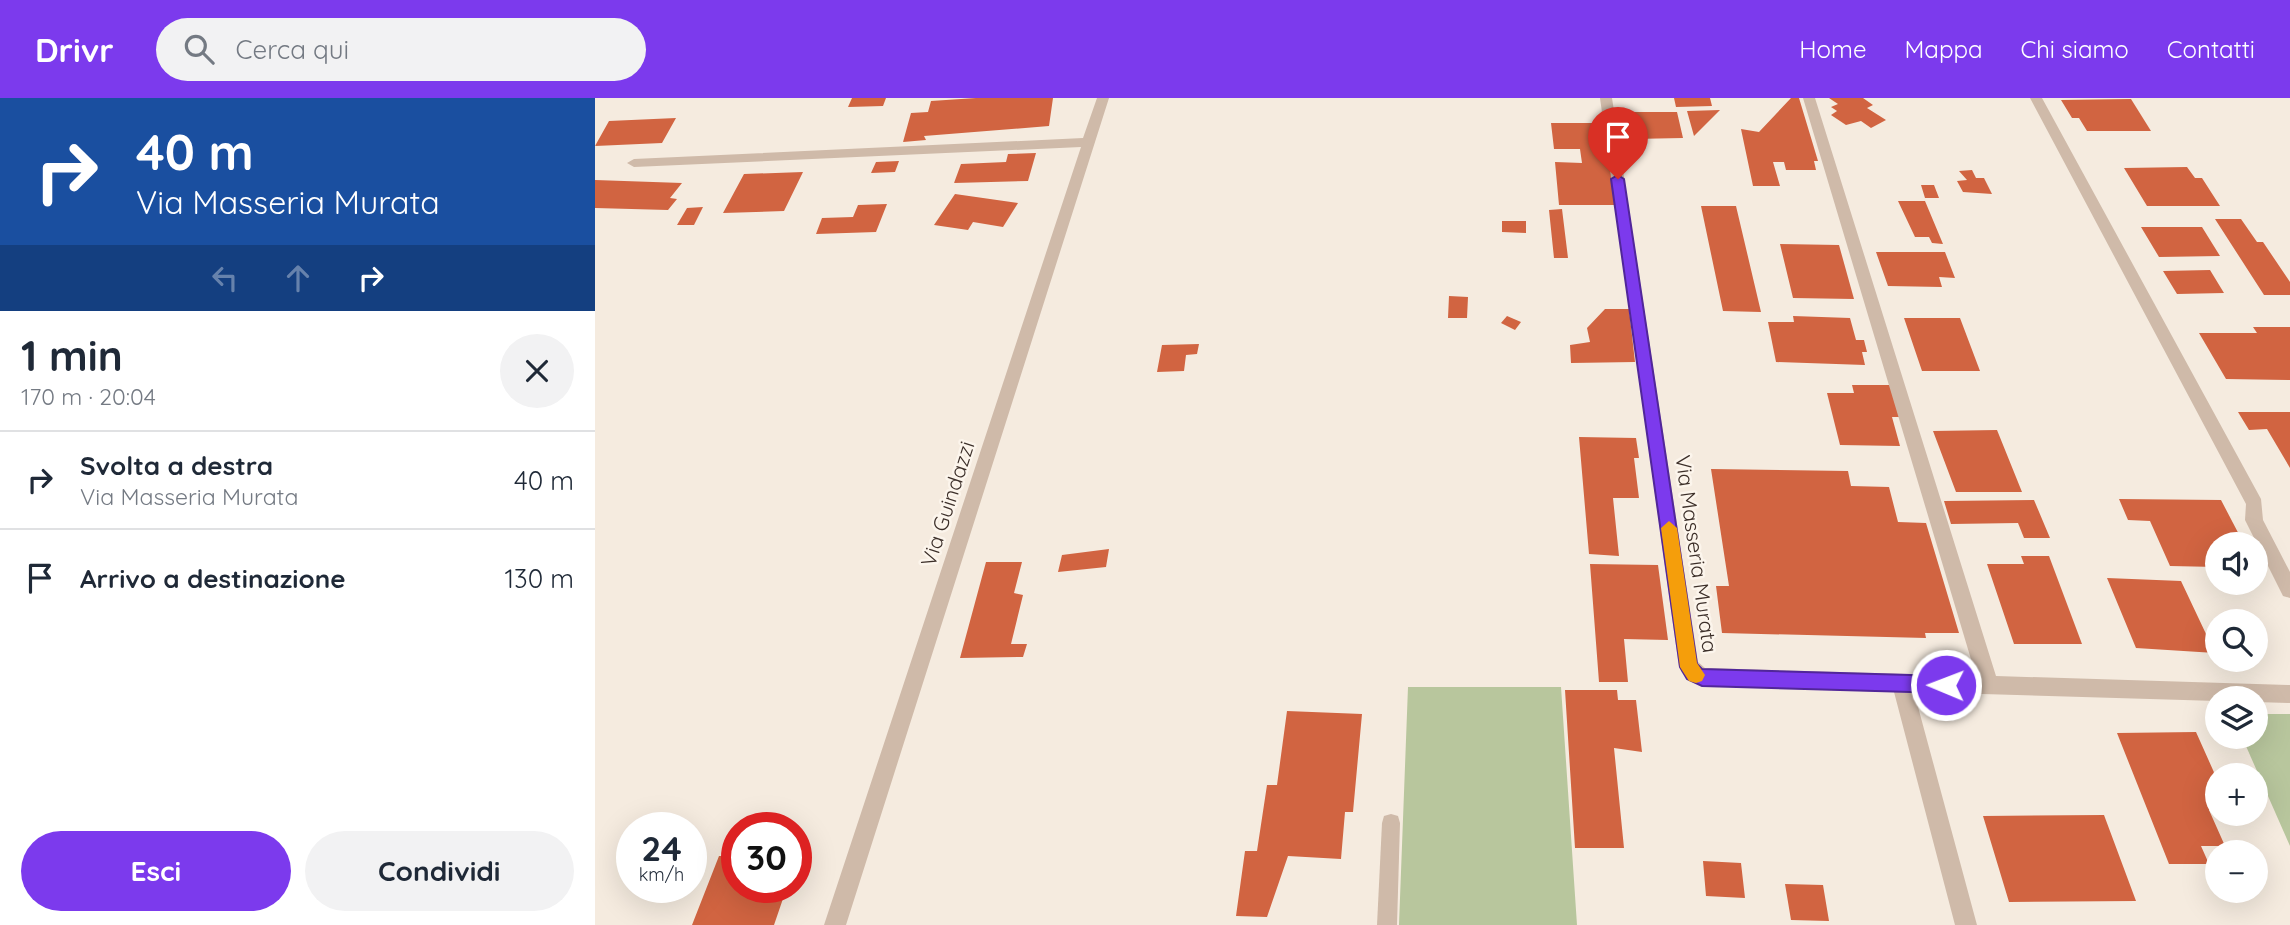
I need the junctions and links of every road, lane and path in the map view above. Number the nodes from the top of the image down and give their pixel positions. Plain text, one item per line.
1 (1103, 98) edge
2 (1606, 98) edge
3 (1809, 98) edge
4 (2036, 98) edge
5 (1089, 142) junction
6 (634, 163) dead end
7 (2290, 590) edge
8 (1902, 684) junction
9 (1989, 685) junction
10 (2290, 694) edge
11 (1391, 823) dead end
12 (835, 925) edge
13 (1387, 925) edge
14 (1966, 925) edge

1 - 5 street, Via Guindazzi
2 - 8 street, Via Masseria Murata
3 - 9 street
4 - 7 street
5 - 6 street
5 - 12 street, Via Guindazzi
8 - 9 street, Via Masseria Murata
8 - 14 street
9 - 10 street, Via Masseria Murata
11 - 13 lane

